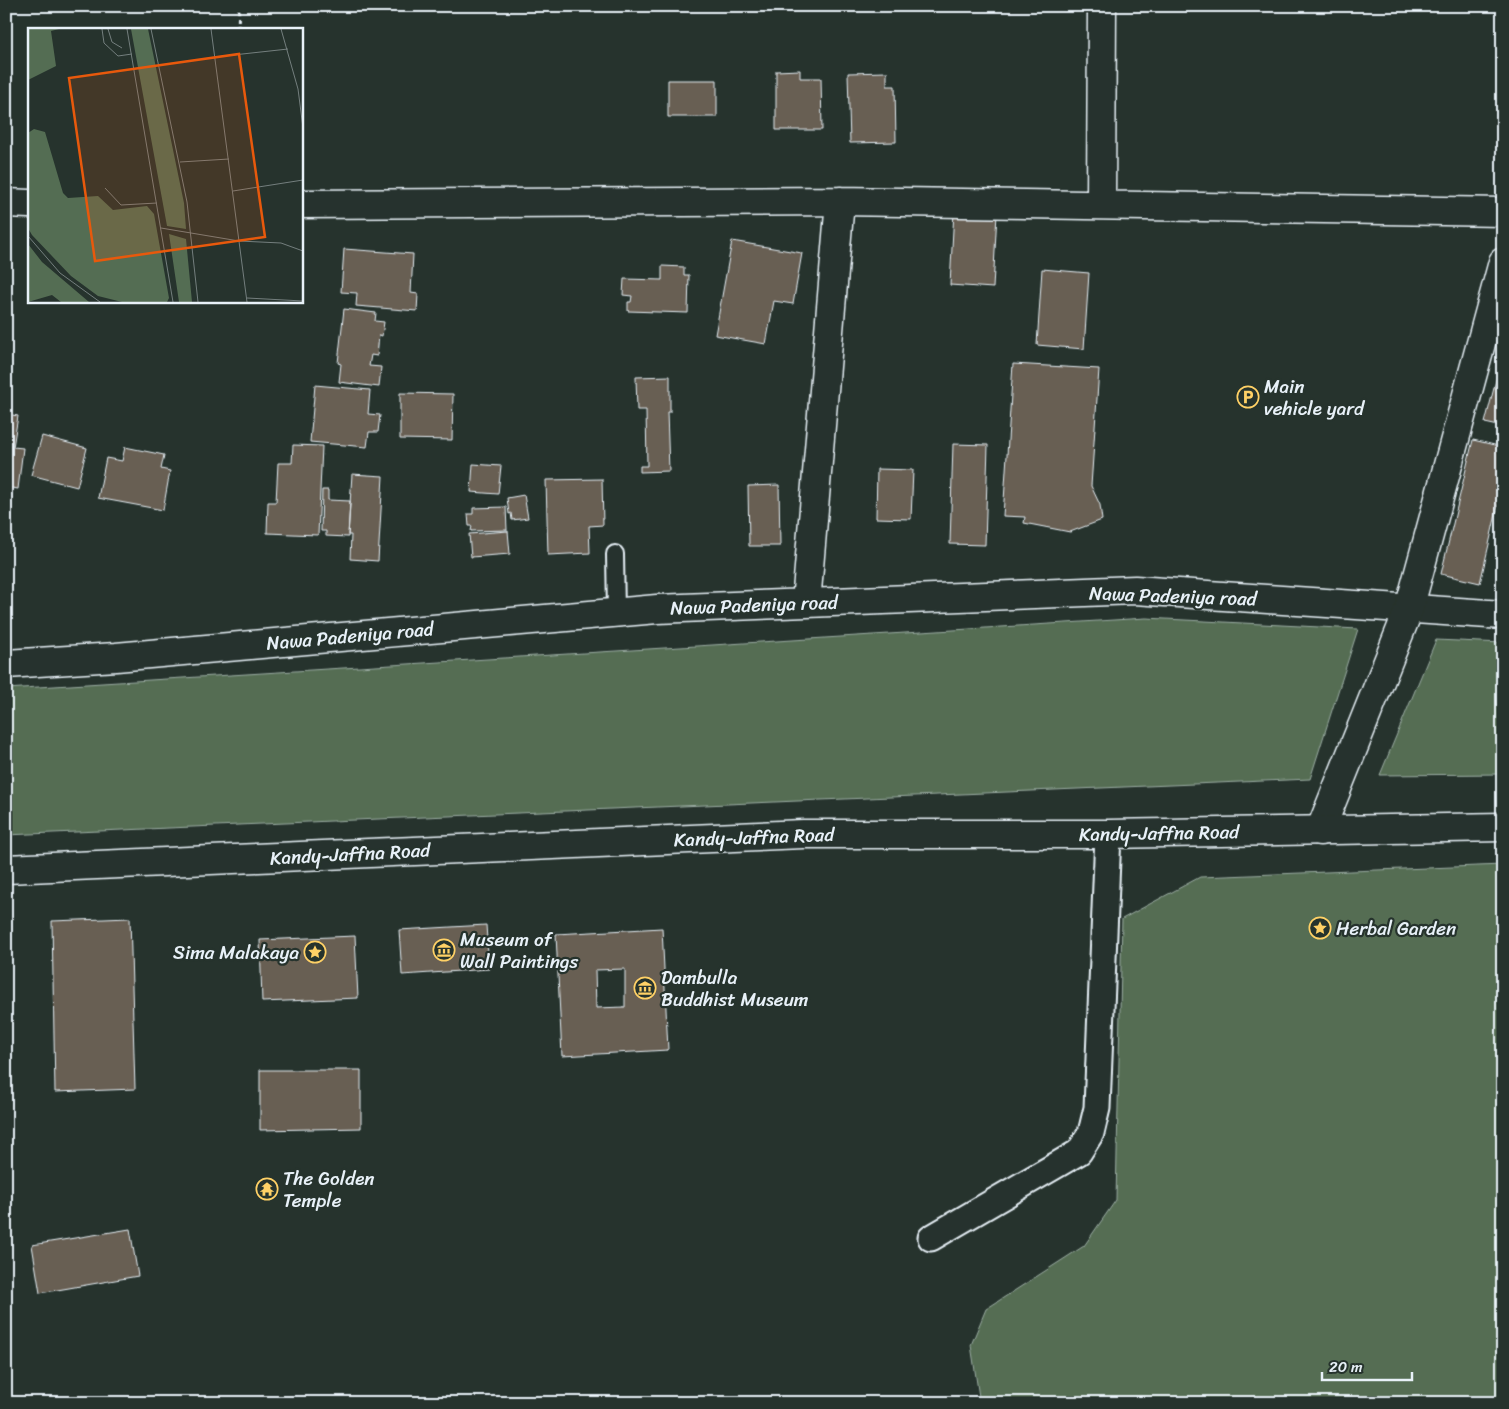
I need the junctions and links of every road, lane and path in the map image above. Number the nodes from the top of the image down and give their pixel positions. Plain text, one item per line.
1 (238, 6) edge
2 (1102, 6) edge
3 (238, 28) edge
4 (840, 201) junction
5 (6, 204) edge
6 (28, 204) edge
7 (302, 204) edge
8 (1101, 204) junction
9 (1503, 212) edge
10 (1503, 262) edge
11 (615, 554) dead end
12 (806, 603) junction
13 (1409, 609) junction
14 (616, 613) junction
15 (1503, 615) edge
16 (6, 664) edge
17 (1503, 827) edge
18 (1320, 831) junction
19 (1108, 834) junction
20 (6, 869) edge
21 (931, 1238) dead end

1 - 3 path
2 - 8 main road
4 - 7 main road
4 - 8 main road
4 - 12 main road
5 - 6 main road
8 - 9 main road
10 - 13 main road
11 - 14 lane
12 - 13 main road, Nawa Padeniya road
12 - 14 main road, Nawa Padeniya road
13 - 15 main road, Nawa Padeniya road
13 - 18 main road
14 - 16 main road, Nawa Padeniya road
17 - 18 main road, Kandy-Jaffna Road
18 - 19 main road, Kandy-Jaffna Road
19 - 20 main road, Kandy-Jaffna Road
19 - 21 street

